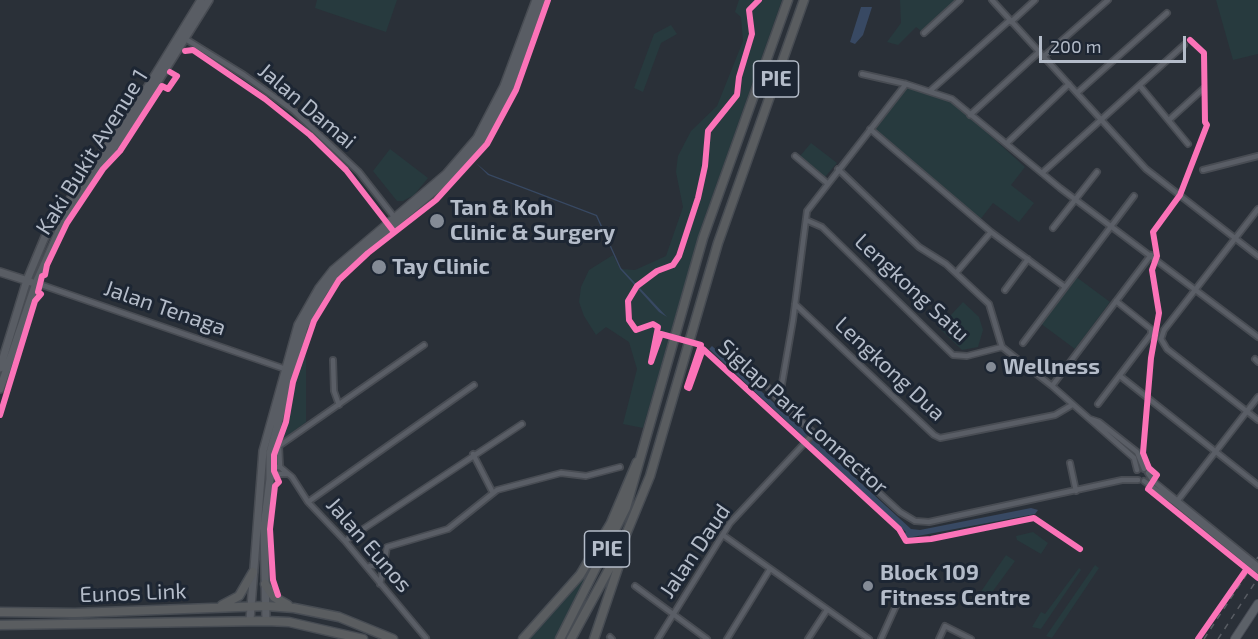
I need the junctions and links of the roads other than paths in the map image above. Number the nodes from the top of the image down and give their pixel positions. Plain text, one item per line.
1 (201, 0) edge
2 (209, 0) edge
3 (536, 0) edge
4 (541, 0) edge
5 (788, 0) edge
6 (804, 0) edge
7 (960, 0) edge
8 (992, 0) edge
9 (1035, 0) edge
10 (1108, 0) edge
11 (1167, 13) dead end
12 (1011, 21) junction
13 (924, 33) dead end
14 (182, 37) junction
15 (1184, 45) dead end
16 (1039, 52) junction
17 (1043, 57) junction
18 (862, 74) dead end
19 (906, 84) junction
20 (1069, 84) junction
21 (1140, 86) junction
22 (507, 87) junction
23 (1203, 89) dead end
24 (930, 91) junction
25 (1077, 92) junction
26 (970, 114) junction
27 (1101, 119) junction
28 (1169, 120) junction
29 (870, 129) junction
30 (1007, 143) junction
31 (1188, 144) dead end
32 (795, 156) dead end
33 (1258, 156) edge
34 (838, 169) junction
35 (1203, 170) dead end
36 (1097, 172) dead end
37 (1042, 173) junction
38 (827, 183) junction
39 (1134, 196) dead end
40 (1075, 199) junction
41 (1258, 209) edge
42 (396, 219) junction
43 (806, 220) junction
44 (1112, 226) junction
45 (1053, 228) dead end
46 (991, 232) junction
47 (1235, 238) junction
48 (1151, 255) junction
49 (1258, 256) edge
50 (1028, 259) junction
51 (0, 272) edge
52 (956, 273) junction
53 (27, 280) junction
54 (36, 284) junction
55 (1065, 287) junction
56 (1197, 289) junction
57 (1005, 290) dead end
58 (1116, 301) junction
59 (795, 304) junction
60 (1258, 337) edge
61 (1023, 343) dead end
62 (424, 345) dead end
63 (1002, 347) junction
64 (333, 360) dead end
65 (0, 368) edge
66 (287, 370) junction
67 (1120, 376) junction
68 (474, 385) dead end
69 (766, 385) dead end
70 (1052, 386) junction
71 (0, 389) edge
72 (1258, 398) edge
73 (779, 401) junction
74 (1098, 404) dead end
75 (339, 405) junction
76 (1072, 405) junction
77 (1247, 412) junction
78 (1090, 420) junction
79 (1258, 420) edge
80 (522, 424) dead end
81 (813, 435) junction
82 (1215, 452) junction
83 (473, 454) junction
84 (644, 455) junction
85 (1070, 463) dead end
86 (264, 466) junction
87 (620, 467) dead end
88 (280, 468) junction
89 (1146, 471) junction
90 (1136, 472) junction
91 (287, 474) junction
92 (270, 479) junction
93 (1122, 480) junction
94 (1141, 480) junction
95 (1258, 485) edge
96 (1076, 491) junction
97 (493, 493) junction
98 (1178, 501) junction
99 (308, 502) junction
100 (723, 535) junction
101 (345, 541) junction
102 (621, 549) junction
103 (383, 563) junction
104 (1258, 566) edge
105 (367, 567) junction
106 (770, 569) junction
107 (253, 572) junction
108 (1258, 572) edge
109 (265, 584) junction
110 (380, 584) junction
111 (635, 586) dead end
112 (899, 599) dead end
113 (1258, 604) edge
114 (266, 606) junction
115 (250, 607) junction
116 (294, 608) junction
117 (207, 609) junction
118 (827, 610) junction
119 (3, 611) edge
120 (674, 613) junction
121 (250, 620) junction
122 (266, 621) junction
123 (0, 625) edge
124 (15, 625) junction
125 (0, 632) edge
126 (426, 638) edge
127 (524, 638) edge
128 (363, 639) edge
129 (393, 639) edge
130 (560, 639) edge
131 (571, 639) edge
132 (594, 639) edge
133 (658, 639) edge
134 (707, 639) edge
135 (727, 639) edge
136 (808, 639) edge
137 (869, 639) edge
138 (880, 639) edge
139 (939, 639) edge
140 (971, 639) edge
141 (1235, 639) edge

1 - 14 main road, Kaki Bukit Avenue 1
2 - 14 main road, Kaki Bukit Avenue 1
3 - 22 main road
4 - 22 main road
5 - 84 highway, PIE
6 - 102 highway, PIE
7 - 13 street
8 - 12 street
9 - 12 street
10 - 17 street
11 - 25 street
12 - 16 street
12 - 24 street
14 - 42 street, Jalan Damai
14 - 53 main road, Kaki Bukit Avenue 1
14 - 54 main road, Kaki Bukit Avenue 1
15 - 21 street
16 - 17 street
16 - 26 street
17 - 20 street
18 - 19 street
19 - 24 street
19 - 29 street
20 - 25 street
20 - 30 street
21 - 27 street
21 - 28 street
22 - 42 main road
23 - 28 street
24 - 26 street
25 - 27 street
26 - 30 street
27 - 37 street
27 - 47 street
28 - 31 street
29 - 34 street
29 - 46 street
30 - 37 street
32 - 38 street
33 - 35 street
34 - 38 street
34 - 52 street
36 - 40 street
37 - 40 street
38 - 43 street
39 - 44 street
40 - 44 street
40 - 45 street
41 - 47 street
42 - 66 main road
43 - 59 street
43 - 63 street, Lengkong Satu
44 - 48 street
44 - 55 street
46 - 50 street
46 - 52 street
47 - 49 street
47 - 56 street
48 - 56 street
48 - 58 street
50 - 55 street
50 - 57 street
51 - 53 main road, Jalan Tenaga
52 - 63 street
53 - 54 main road, Jalan Tenaga
53 - 65 main road, Kaki Bukit Avenue 1
54 - 66 street, Jalan Tenaga
54 - 71 main road, Kaki Bukit Avenue 1
55 - 61 street
56 - 60 street
56 - 77 street
58 - 67 street
58 - 70 street
59 - 73 street
59 - 76 street, Lengkong Dua
62 - 75 street
63 - 70 street
64 - 75 street
66 - 86 main road
67 - 74 street
67 - 82 street
68 - 99 street
69 - 73 street
70 - 76 street
72 - 77 street
73 - 81 street
75 - 88 street
76 - 78 street
77 - 79 street
77 - 82 street
78 - 89 street
78 - 90 street
80 - 83 street
81 - 96 street
81 - 100 street, Jalan Daud
82 - 95 street
82 - 98 street
83 - 97 street
83 - 101 street
84 - 127 highway
84 - 130 highway, PIE
85 - 96 street
86 - 88 street
86 - 92 main road
86 - 107 main road
87 - 97 street
88 - 91 street, Jalan Eunos
89 - 90 street
89 - 94 street
89 - 98 street
90 - 93 street
90 - 94 street
91 - 92 street
91 - 99 street, Jalan Eunos
92 - 109 main road
93 - 94 street
93 - 96 street
94 - 108 street
97 - 103 street
98 - 104 street
99 - 101 street, Jalan Eunos
100 - 106 street
100 - 120 street, Jalan Daud
101 - 105 street, Jalan Eunos
102 - 131 highway, PIE
102 - 132 highway
103 - 105 street
103 - 110 street
105 - 110 street, Jalan Eunos
106 - 118 street
106 - 135 street
107 - 115 main road
107 - 117 highway
109 - 114 main road
109 - 116 highway
110 - 126 street, Jalan Eunos
111 - 120 street
112 - 138 street
113 - 141 main road
114 - 115 highway, Eunos Link
114 - 116 highway
114 - 122 main road
115 - 117 highway, Eunos Link
115 - 121 main road
116 - 129 highway
117 - 119 highway, Eunos Link
118 - 136 street
118 - 137 street
120 - 133 street, Jalan Daud
120 - 134 street
121 - 122 highway, Eunos Link
121 - 124 highway, Eunos Link
122 - 128 highway
123 - 124 highway, Eunos Link
124 - 125 highway
139 - 140 street

